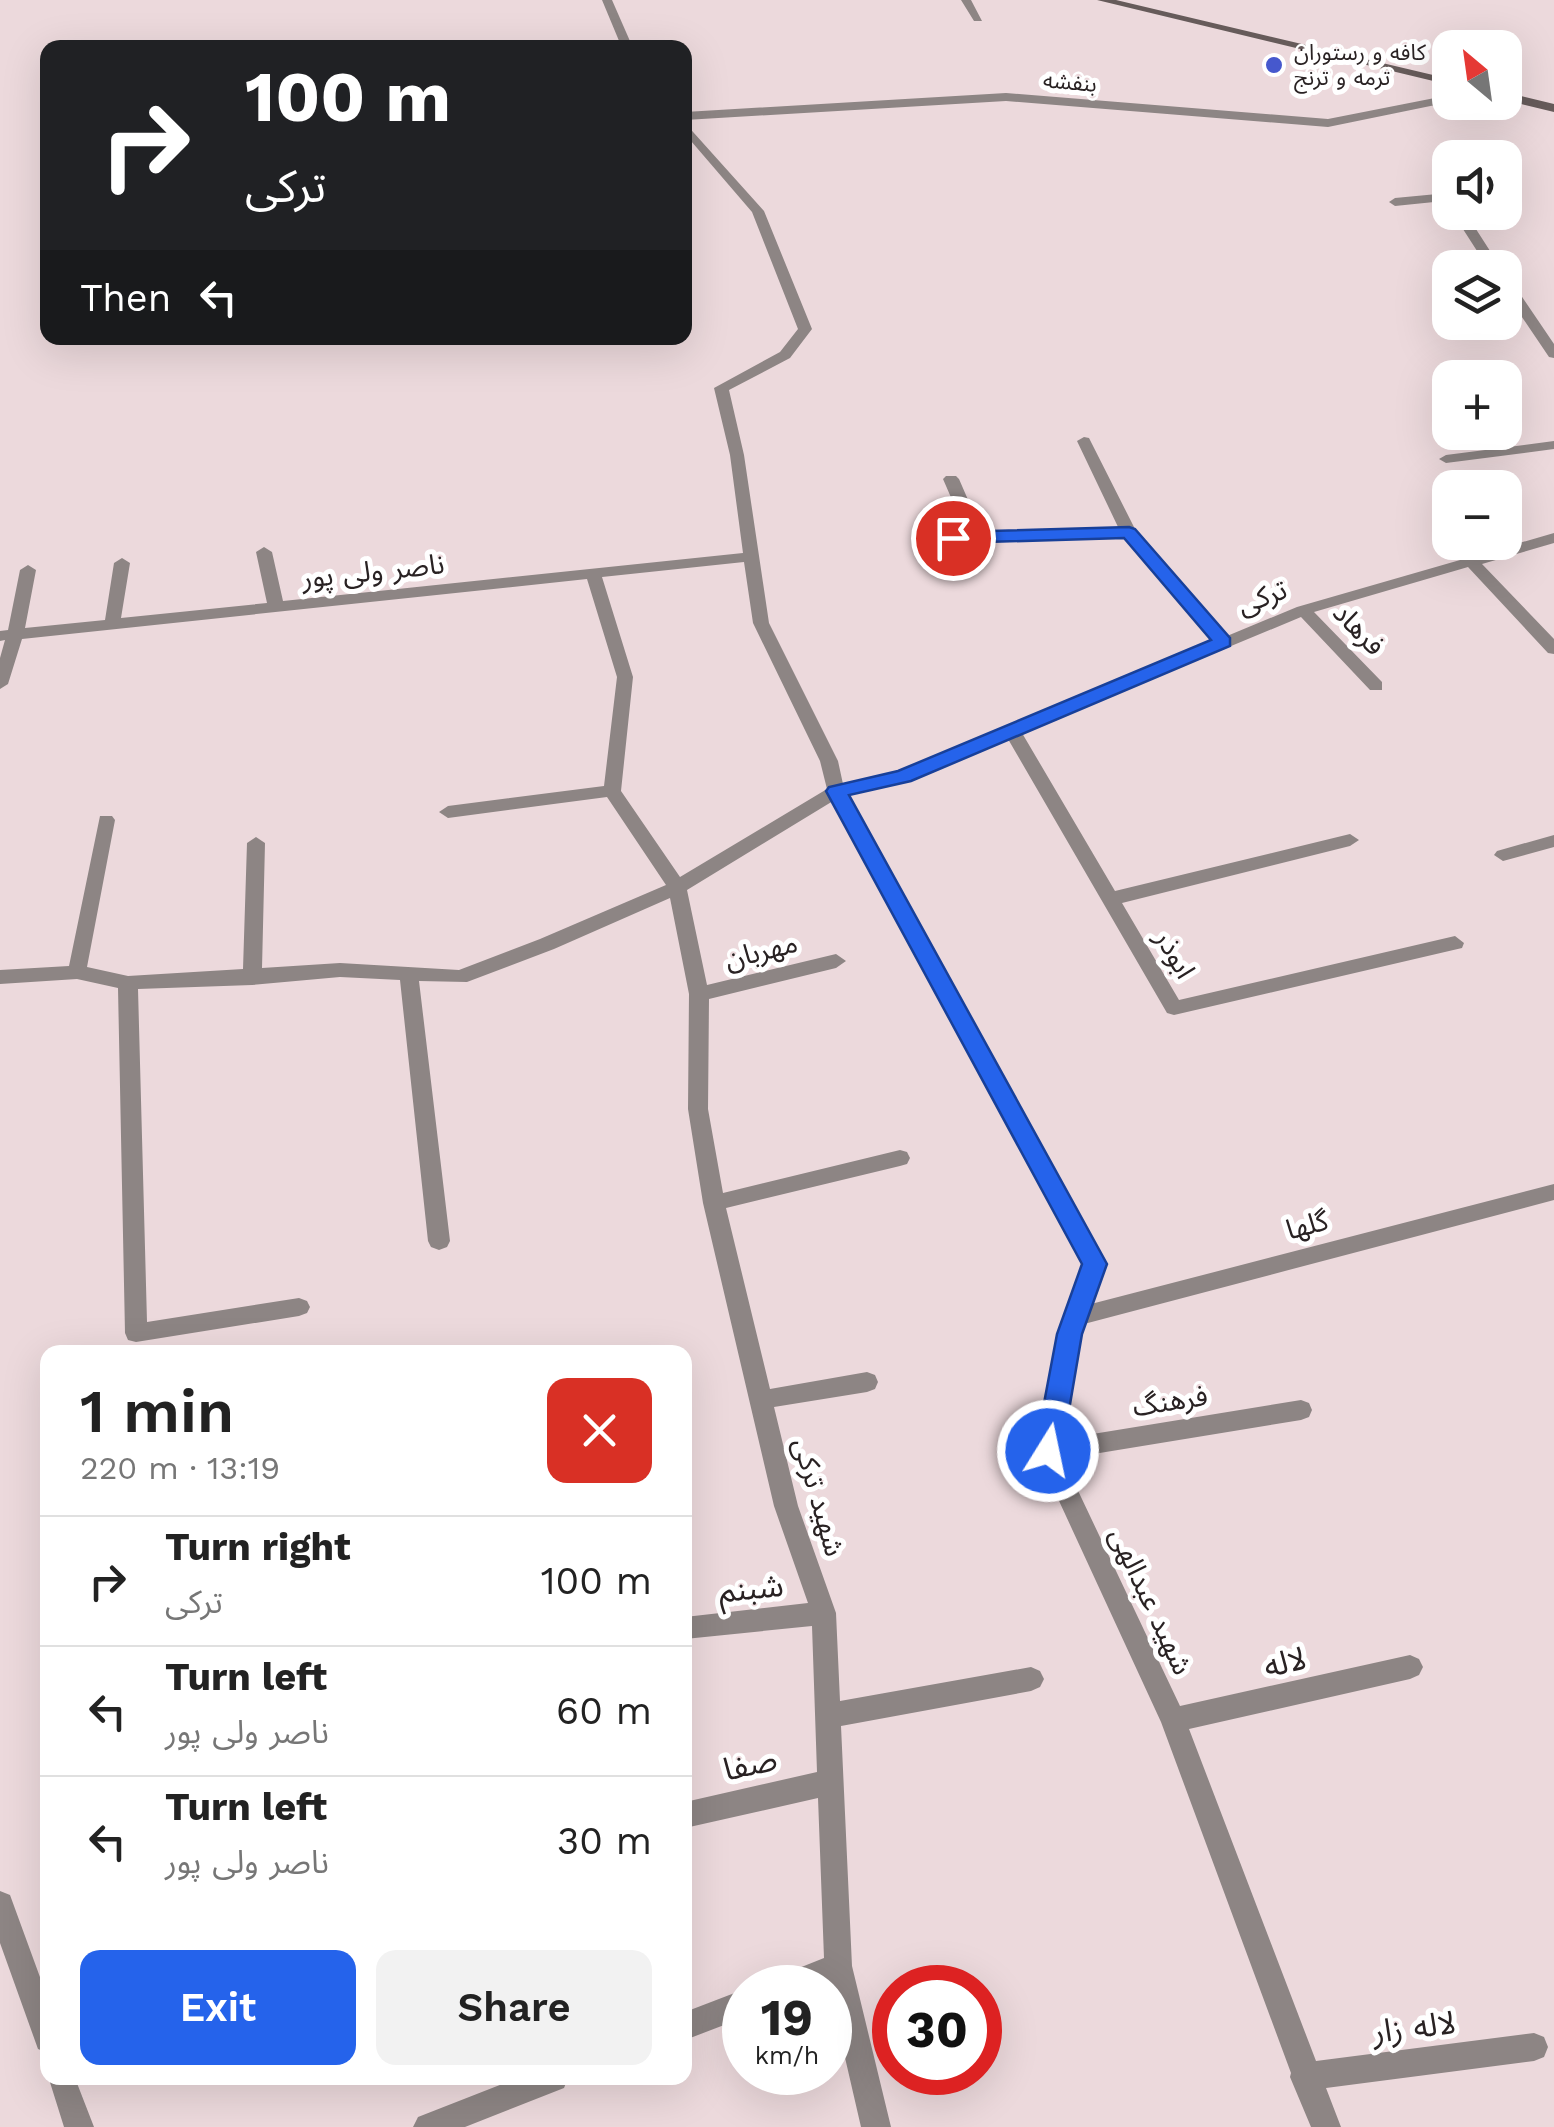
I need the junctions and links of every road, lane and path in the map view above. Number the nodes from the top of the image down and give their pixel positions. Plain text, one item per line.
1 (607, 0) edge
2 (966, 0) edge
3 (1102, 0) edge
4 (978, 19) dead end
5 (624, 40) edge
6 (1432, 78) edge
7 (1522, 100) edge
8 (1432, 103) edge
9 (1554, 108) edge
10 (692, 116) edge
11 (692, 134) edge
12 (706, 149) junction
13 (692, 152) edge
14 (1432, 199) edge
15 (1395, 202) dead end
16 (1522, 307) edge
17 (1554, 354) edge
18 (1084, 440) dead end
19 (1554, 445) edge
20 (1446, 459) dead end
21 (951, 478) dead end
22 (1129, 532) junction
23 (976, 537) junction
24 (930, 538) dead end
25 (1554, 538) edge
26 (264, 552) dead end
27 (752, 557) junction
28 (122, 562) dead end
29 (1473, 563) junction
30 (28, 570) dead end
31 (592, 574) junction
32 (276, 606) junction
33 (1303, 610) junction
34 (112, 624) junction
35 (8, 635) edge
36 (1223, 642) junction
37 (1554, 648) edge
38 (0, 684) edge
39 (1376, 686) dead end
40 (1012, 731) junction
41 (612, 791) junction
42 (836, 791) junction
43 (448, 812) dead end
44 (106, 820) dead end
45 (1350, 840) dead end
46 (1554, 841) edge
47 (256, 843) dead end
48 (1504, 855) dead end
49 (677, 887) junction
50 (1110, 899) junction
51 (1455, 943) dead end
52 (836, 961) dead end
53 (77, 972) junction
54 (0, 977) edge
55 (410, 977) junction
56 (252, 978) junction
57 (128, 983) junction
58 (698, 994) junction
59 (900, 1158) dead end
60 (1554, 1192) edge
61 (714, 1202) junction
62 (438, 1240) dead end
63 (299, 1307) dead end
64 (1076, 1316) junction
65 (867, 1382) dead end
66 (761, 1400) junction
67 (1301, 1410) dead end
68 (1048, 1451) junction
69 (824, 1613) junction
70 (692, 1627) edge
71 (1410, 1667) dead end
72 (1031, 1679) dead end
73 (827, 1716) junction
74 (1173, 1720) junction
75 (831, 1782) junction
76 (692, 1813) edge
77 (0, 1905) edge
78 (838, 1965) edge
79 (722, 2012) edge
80 (40, 2017) edge
81 (692, 2023) edge
82 (852, 2025) edge
83 (1534, 2046) dead end
84 (1304, 2077) junction
85 (63, 2085) edge
86 (536, 2085) edge
87 (78, 2127) edge
88 (428, 2127) edge
89 (876, 2127) edge
90 (1326, 2127) edge

1 - 5 street
2 - 4 street
3 - 6 street
7 - 9 street
8 - 10 street, بنفشه
11 - 12 street
12 - 13 street
12 - 27 street
14 - 15 street
16 - 17 street
18 - 22 street
19 - 20 street
21 - 23 street
22 - 23 street
22 - 36 street
23 - 24 street
25 - 29 street, ترکی
26 - 32 street
27 - 31 street, ناصر ولی پور
27 - 42 street
28 - 34 street
29 - 33 street, ترکی
29 - 37 street
30 - 35 street
31 - 32 street, ناصر ولی پور
31 - 41 street
32 - 34 street, ناصر ولی پور
33 - 36 street, ترکی
33 - 39 street, فرهاد
34 - 35 street, ناصر ولی پور
35 - 38 street
36 - 40 street, ترکی
40 - 42 street, ترکی
40 - 50 street, ابوذر
41 - 43 street
41 - 49 street
42 - 49 street, ترکی
42 - 64 street
44 - 53 street
45 - 50 street
46 - 48 street
47 - 56 street
49 - 55 street, ترکی
49 - 58 street, شهید ترکی
50 - 51 street, ابوذر
52 - 58 street, مهربان
53 - 54 street, ترکی
53 - 57 street, ترکی
55 - 56 street, ترکی
55 - 62 street
56 - 57 street, ترکی
57 - 63 street
58 - 61 street, شهید ترکی
59 - 61 street
60 - 64 street, گلها
61 - 66 street, شهید ترکی
64 - 68 street
65 - 66 street
66 - 69 street, شهید ترکی
67 - 68 street, فرهنگ
68 - 74 street, شهید عبدالهی
69 - 70 street, شبنم
69 - 73 street, شهید ترکی
71 - 74 street, لاله
72 - 73 street
73 - 75 street, شهید ترکی
74 - 84 street, شهید عبدالهی
75 - 76 street, صفا
75 - 78 street, شهید ترکی
77 - 80 street
79 - 81 street
82 - 89 street, شهید ترکی
83 - 84 street, لاله زار
84 - 90 street, شهید عبدالهی
85 - 87 street
86 - 88 street

